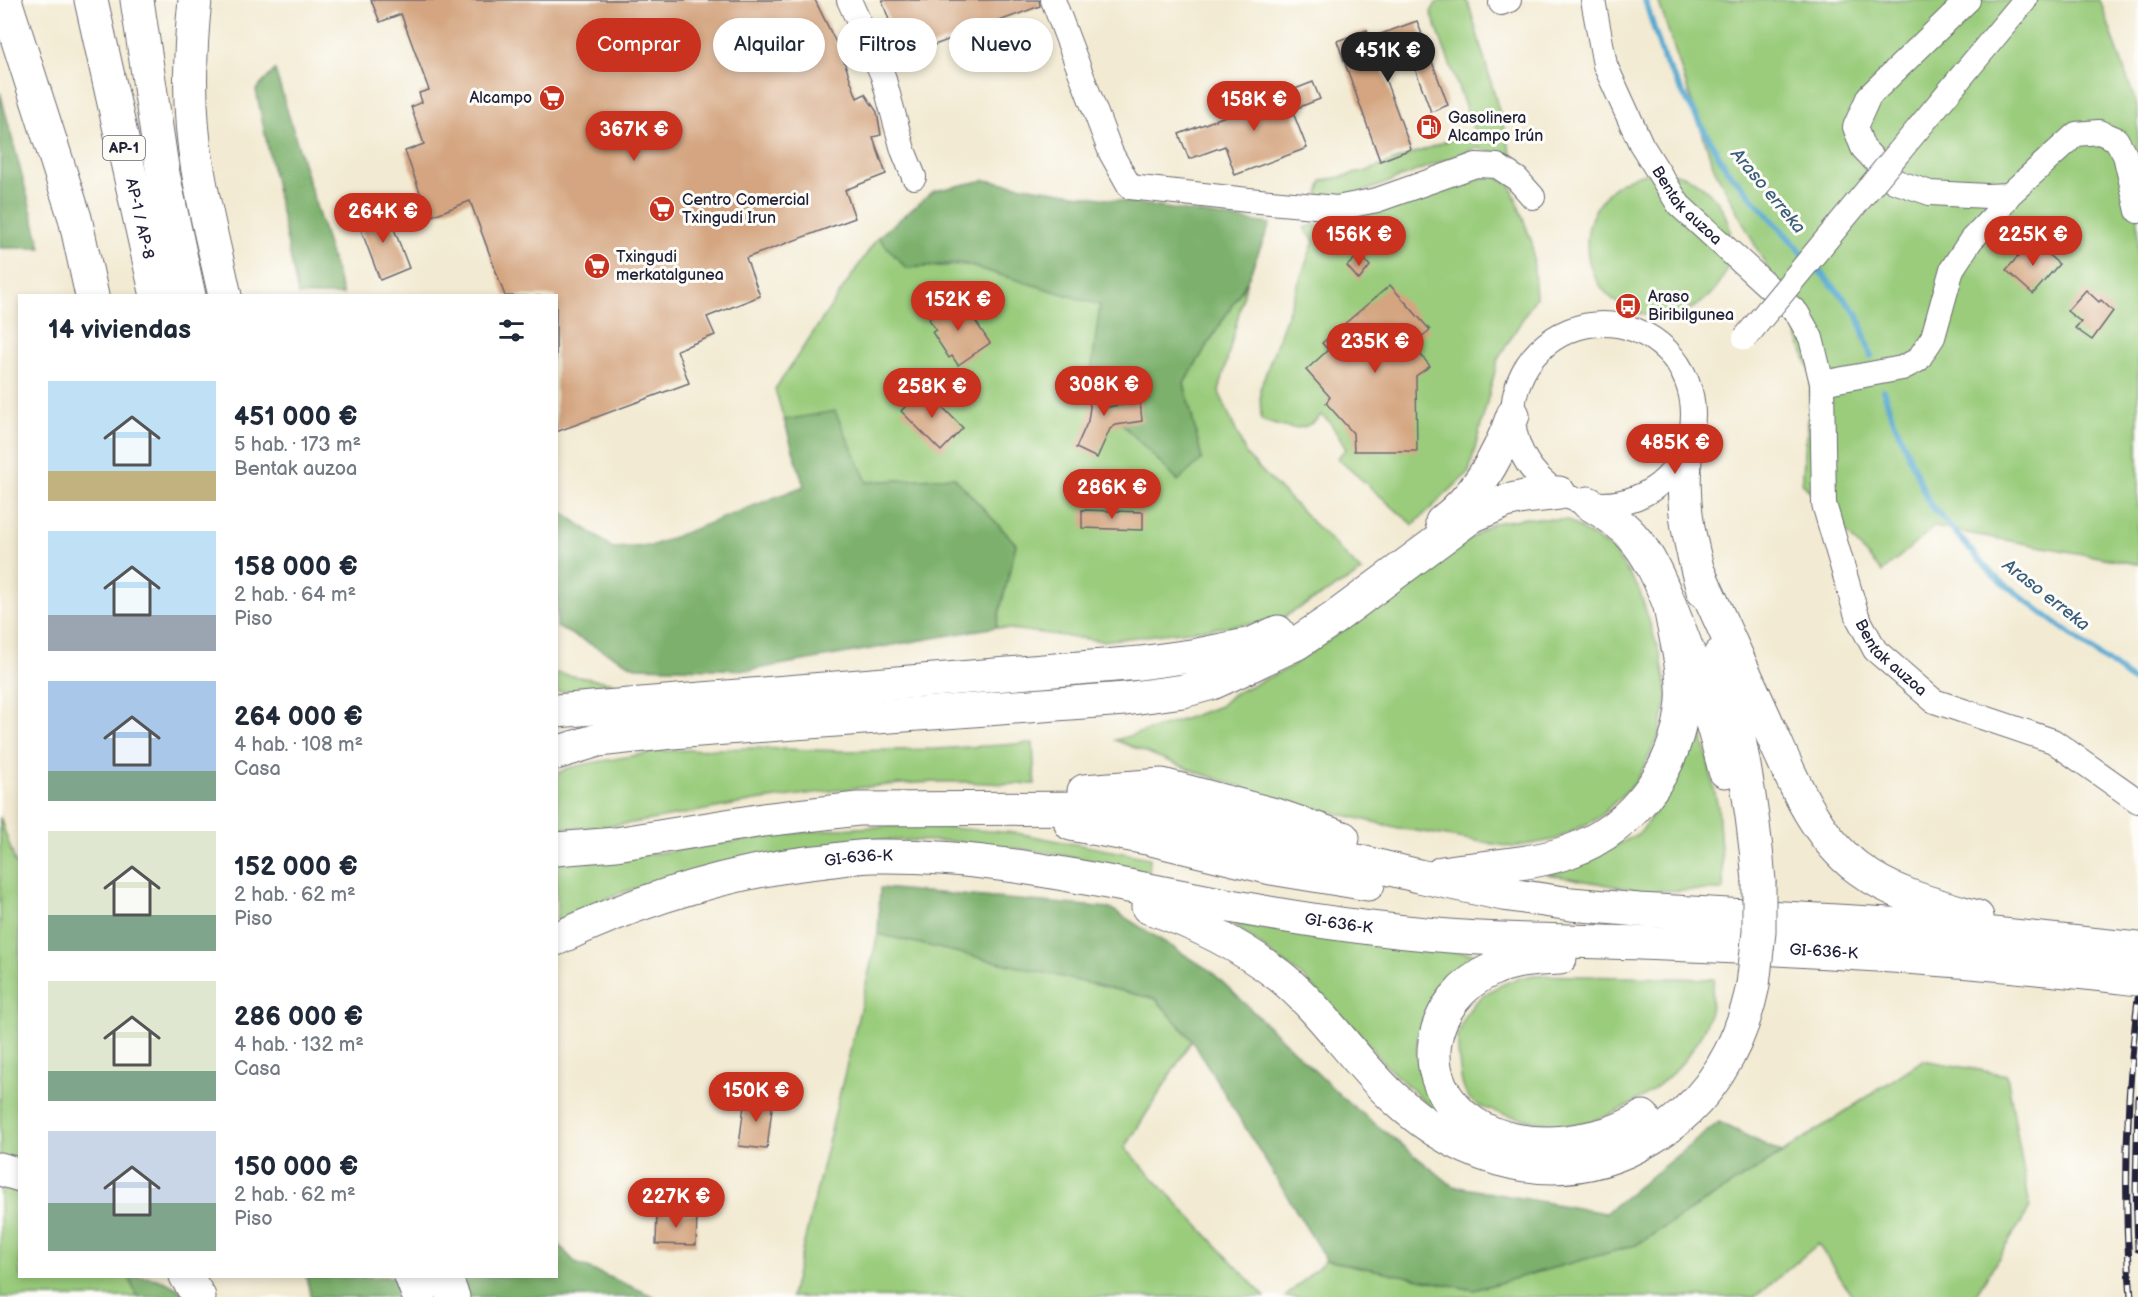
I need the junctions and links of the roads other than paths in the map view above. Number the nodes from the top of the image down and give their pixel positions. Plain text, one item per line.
1 (5, 0) edge
2 (90, 0) edge
3 (137, 0) edge
4 (195, 0) edge
5 (849, 0) edge
6 (1053, 0) edge
7 (1593, 0) edge
8 (1968, 0) edge
9 (2025, 0) edge
10 (914, 177) dead end
11 (2008, 195) junction
12 (1533, 197) dead end
13 (2138, 211) edge
14 (92, 294) edge
15 (157, 294) edge
16 (189, 294) edge
17 (225, 294) edge
18 (1745, 338) dead end
19 (1547, 365) joint
20 (1822, 384) junction
21 (1513, 415) junction
22 (1686, 449) junction
23 (1574, 498) junction
24 (1698, 571) junction
25 (1670, 606) junction
26 (558, 711) edge
27 (558, 752) edge
28 (2138, 801) edge
29 (1018, 810) junction
30 (558, 849) edge
31 (729, 876) junction
32 (1419, 876) junction
33 (1750, 886) junction
34 (558, 938) edge
35 (2034, 938) junction
36 (2125, 962) edge
37 (2072, 971) junction
38 (1744, 984) junction
39 (0, 1169) edge
40 (18, 1174) edge
41 (187, 1278) edge
42 (392, 1278) edge
43 (412, 1278) edge
44 (446, 1278) edge
45 (200, 1297) edge
46 (399, 1297) edge
47 (419, 1297) edge
48 (453, 1297) edge

1 - 14 main road
2 - 15 main road, AP-1 / AP-8 / AP-1
3 - 16 main road, AP-1 / AP-8 / AP-1
4 - 17 main road
5 - 10 street
6 - 12 street
7 - 20 street, Bentak auzoa
8 - 11 street
9 - 18 street, bridge
11 - 13 street
11 - 20 street
19 - 19 street
20 - 28 street, Bentak auzoa
21 - 22 street
21 - 23 street
21 - 26 main road
22 - 23 street
22 - 24 main road
23 - 25 main road
23 - 27 main road
24 - 33 main road
24 - 35 main road
25 - 32 main road
25 - 33 main road
29 - 30 main road, GI-636-K
29 - 32 main road, GI-636-K
29 - 32 main road, GI-636-K
31 - 34 main road, GI-636-K
31 - 37 main road, GI-636-K
31 - 38 main road
32 - 35 main road, GI-636-K
33 - 38 main road, bridge
35 - 36 main road, GI-636-K
36 - 37 main road, GI-636-K
37 - 38 main road
39 - 40 main road
41 - 45 main road
42 - 46 main road
43 - 47 main road
44 - 48 main road

